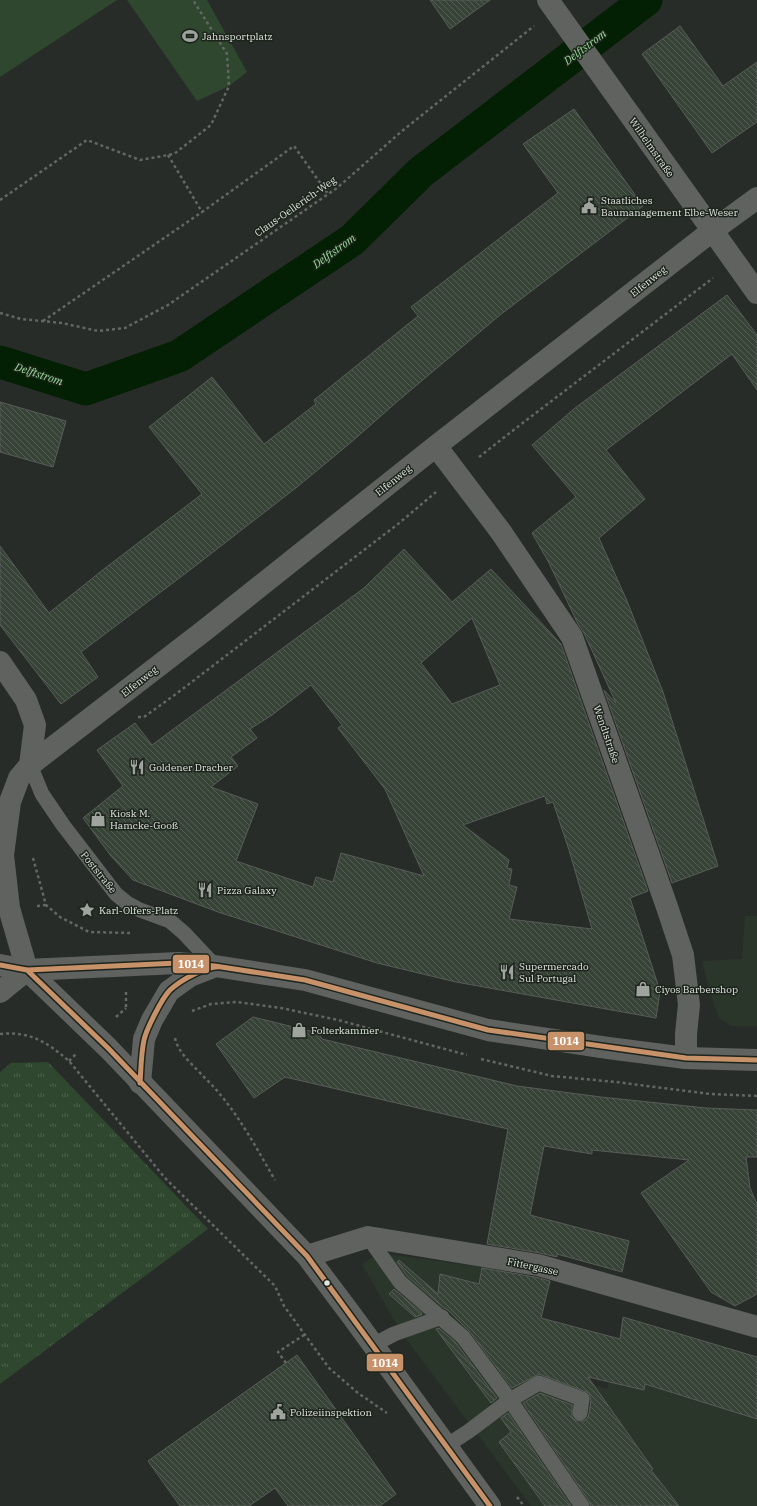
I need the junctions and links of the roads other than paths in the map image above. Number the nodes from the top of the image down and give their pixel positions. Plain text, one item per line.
1 (552, 5) edge
2 (757, 198) edge
3 (712, 231) junction
4 (757, 293) edge
5 (436, 446) junction
6 (0, 662) edge
7 (30, 765) junction
8 (0, 965) edge
9 (215, 966) junction
10 (27, 970) junction
11 (0, 992) edge
12 (686, 1058) junction
13 (757, 1060) edge
14 (140, 1083) junction
15 (368, 1237) junction
16 (307, 1256) junction
17 (442, 1317) junction
18 (757, 1327) edge
19 (373, 1345) junction
20 (510, 1400) junction
21 (580, 1413) dead end
22 (446, 1446) junction
23 (490, 1506) edge
24 (582, 1506) edge

1 - 3 street, Wilhelmstraße
2 - 3 street, Elfenweg
3 - 4 street, Wilhelmstraße
3 - 5 street, Elfenweg
5 - 7 street, Elfenweg
5 - 12 street, Wendtstraße
6 - 7 street
7 - 9 lane, Poststraße
7 - 10 street
8 - 10 street
9 - 10 street
9 - 12 street
9 - 14 street
10 - 11 street
10 - 14 street
12 - 13 street
14 - 16 street
15 - 16 street, Fittergasse
15 - 17 lane
15 - 18 street, Fittergasse
16 - 19 street
17 - 19 lane
17 - 20 lane
19 - 22 street
20 - 21 lane
20 - 22 lane
20 - 24 lane
22 - 23 street

